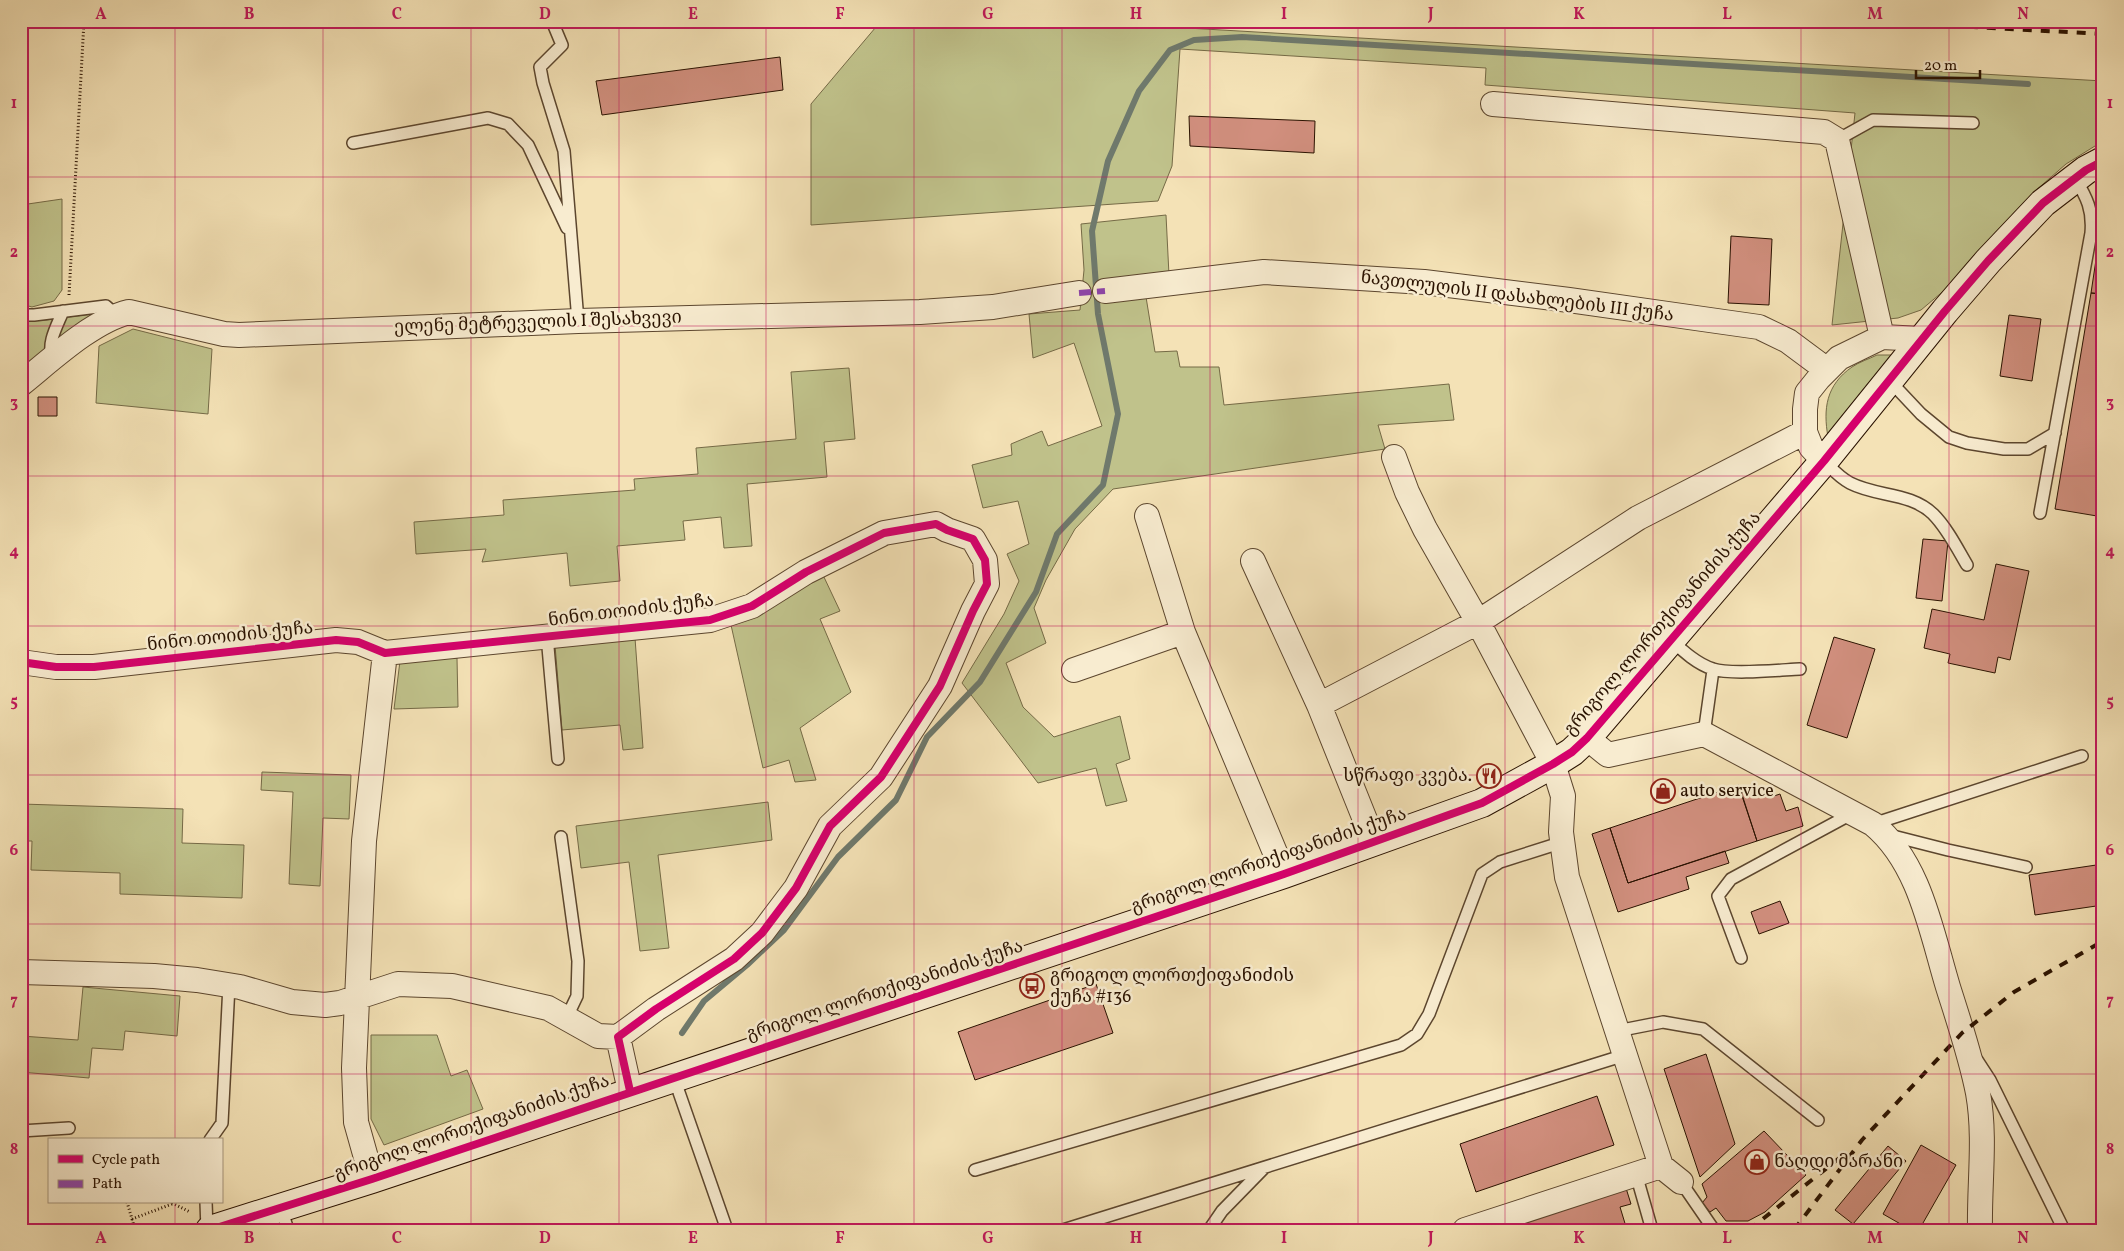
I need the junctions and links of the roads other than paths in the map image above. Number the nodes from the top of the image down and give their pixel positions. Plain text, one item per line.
1 (552, 21) edge
2 (1493, 104) dead end
3 (1973, 123) dead end
4 (1837, 140) junction
5 (353, 143) dead end
6 (2103, 161) edge
7 (2075, 178) junction
8 (571, 237) junction
9 (1105, 291) dead end
10 (1079, 293) dead end
11 (63, 312) junction
12 (21, 315) edge
13 (116, 315) junction
14 (578, 321) junction
15 (1882, 337) junction
16 (1922, 339) junction
17 (53, 358) junction
18 (1827, 370) junction
19 (1889, 380) junction
20 (21, 384) edge
21 (1805, 432) junction
22 (2055, 433) junction
23 (1394, 458) dead end
24 (1824, 461) junction
25 (2040, 513) dead end
26 (1147, 516) dead end
27 (1253, 561) dead end
28 (1967, 565) dead end
29 (1478, 622) junction
30 (1183, 632) junction
31 (547, 636) junction
32 (1670, 639) junction
33 (385, 652) junction
34 (21, 662) edge
35 (1800, 669) dead end
36 (1074, 670) dead end
37 (1713, 670) junction
38 (1319, 705) junction
39 (1704, 734) junction
40 (1587, 738) junction
41 (2082, 756) dead end
42 (558, 759) dead end
43 (1553, 764) junction
44 (1871, 824) junction
45 (561, 837) dead end
46 (1374, 842) junction
47 (1562, 842) junction
48 (2026, 866) dead end
49 (1284, 874) junction
50 (1741, 958) dead end
51 (21, 972) edge
52 (229, 985) junction
53 (357, 998) junction
54 (566, 1019) junction
55 (1617, 1032) junction
56 (618, 1037) junction
57 (1964, 1040) junction
58 (1625, 1055) junction
59 (673, 1077) junction
60 (630, 1091) junction
61 (1818, 1120) dead end
62 (69, 1128) dead end
63 (21, 1131) edge
64 (211, 1138) edge
65 (1661, 1166) junction
66 (1265, 1167) junction
67 (975, 1170) dead end
68 (1636, 1174) junction
69 (372, 1178) junction
70 (1681, 1182) joint
71 (206, 1204) edge
72 (285, 1219) edge
73 (209, 1230) edge
74 (727, 1230) edge
75 (1063, 1230) edge
76 (1209, 1230) edge
77 (1465, 1230) edge
78 (1652, 1230) edge
79 (1714, 1230) edge
80 (1980, 1230) edge
81 (2064, 1230) edge

1 - 8 lane
2 - 4 street
3 - 4 lane
4 - 15 street
5 - 8 lane
6 - 7 street, გრიგოლ ლორთქიფანიძის ქუჩა
7 - 16 street, გრიგოლ ლორთქიფანიძის ქუჩა
7 - 22 lane
8 - 14 lane
9 - 18 street, ნავთლუღის II დასახლების III ქუჩა
10 - 14 street, ელენე მეტრეველის I შესახვევი
11 - 12 lane
11 - 13 lane
11 - 17 lane
13 - 14 street, ელენე მეტრეველის I შესახვევი
13 - 17 street, ელენე მეტრეველის I შესახვევი
15 - 16 street
15 - 18 street
16 - 19 street, გრიგოლ ლორთქიფანიძის ქუჩა
17 - 20 street, ელენე მეტრეველის I შესახვევი
18 - 21 street
19 - 22 lane
19 - 24 street, გრიგოლ ლორთქიფანიძის ქუჩა
21 - 24 street
21 - 29 street
22 - 25 lane
23 - 29 street
24 - 28 lane
24 - 32 street, გრიგოლ ლორთქიფანიძის ქუჩა
26 - 30 street
27 - 38 street
29 - 38 street
29 - 43 street
30 - 36 street
30 - 49 street
31 - 33 street, ნინო თოიძის ქუჩა
31 - 42 lane
31 - 56 street, ნინო თოიძის ქუჩა
32 - 37 lane
32 - 40 street, გრიგოლ ლორთქიფანიძის ქუჩა
33 - 34 street, ნინო თოიძის ქუჩა
33 - 53 street
35 - 37 lane
37 - 39 lane
38 - 46 street
39 - 40 street
39 - 44 street
40 - 43 street, გრიგოლ ლორთქიფანიძის ქუჩა
41 - 44 lane
43 - 46 street, გრიგოლ ლორთქიფანიძის ქუჩა
43 - 47 street
44 - 48 lane
44 - 50 lane
44 - 57 street
45 - 54 lane
46 - 49 street, გრიგოლ ლორთქიფანიძის ქუჩა
47 - 55 street
47 - 67 lane
49 - 59 street, გრიგოლ ლორთქიფანიძის ქუჩა
51 - 52 street
52 - 53 street
52 - 64 lane
53 - 54 street
53 - 69 street
54 - 56 street
55 - 58 street
55 - 61 lane
56 - 60 street
57 - 80 street
57 - 81 lane
58 - 65 street
58 - 66 lane
59 - 60 street, გრიგოლ ლორთქიფანიძის ქუჩა
59 - 74 lane
60 - 69 street, გრიგოლ ლორთქიფანიძის ქუჩა
62 - 63 lane
65 - 68 street
65 - 70 street
66 - 75 lane
66 - 76 lane
68 - 77 street
68 - 78 lane
69 - 72 street, გრიგოლ ლორთქიფანიძის ქუჩა
70 - 79 lane
71 - 73 lane
72 - 73 street, გრიგოლ ლორთქიფანიძის ქუჩა

